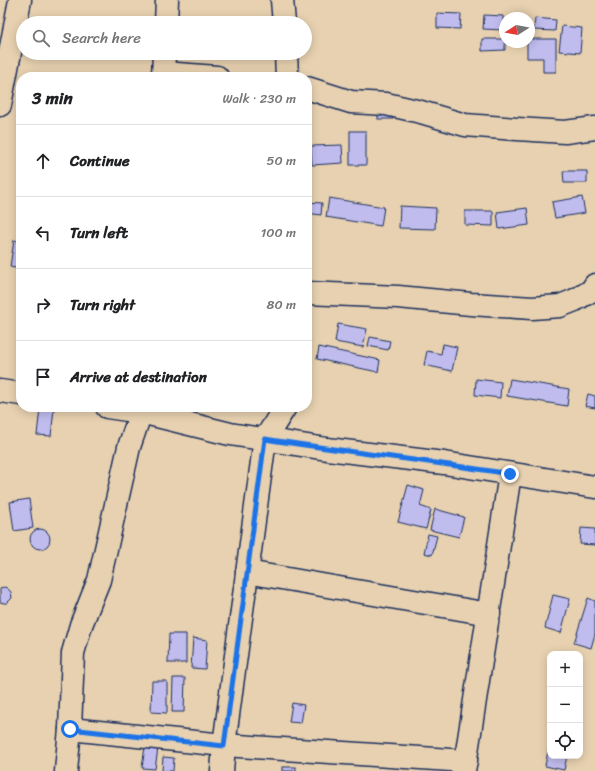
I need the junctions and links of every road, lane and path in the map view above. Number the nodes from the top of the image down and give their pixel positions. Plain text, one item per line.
1 (20, 0) edge
2 (167, 0) edge
3 (282, 0) edge
4 (17, 16) edge
5 (166, 16) edge
6 (283, 16) edge
7 (16, 21) edge
8 (286, 60) edge
9 (163, 68) edge
10 (187, 72) edge
11 (287, 72) edge
12 (312, 90) edge
13 (0, 105) edge
14 (595, 128) edge
15 (595, 285) edge
16 (312, 293) edge
17 (0, 391) edge
18 (16, 393) edge
19 (141, 412) edge
20 (149, 412) edge
21 (282, 412) edge
22 (265, 439) junction
23 (510, 474) junction
24 (595, 487) edge
25 (247, 572) junction
26 (489, 614) junction
27 (70, 729) junction
28 (224, 746) junction
29 (465, 766) edge
30 (66, 771) edge
31 (222, 771) edge

1 - 4 street
2 - 5 street
3 - 6 street
7 - 13 street
8 - 11 street
9 - 10 street
12 - 14 street
15 - 16 street
17 - 18 street
19 - 27 street
20 - 22 street
21 - 22 street
22 - 23 street
22 - 25 street
23 - 24 street
23 - 26 street
25 - 26 street
25 - 28 street
26 - 29 street
27 - 28 street
27 - 30 street
28 - 29 street
28 - 31 street

